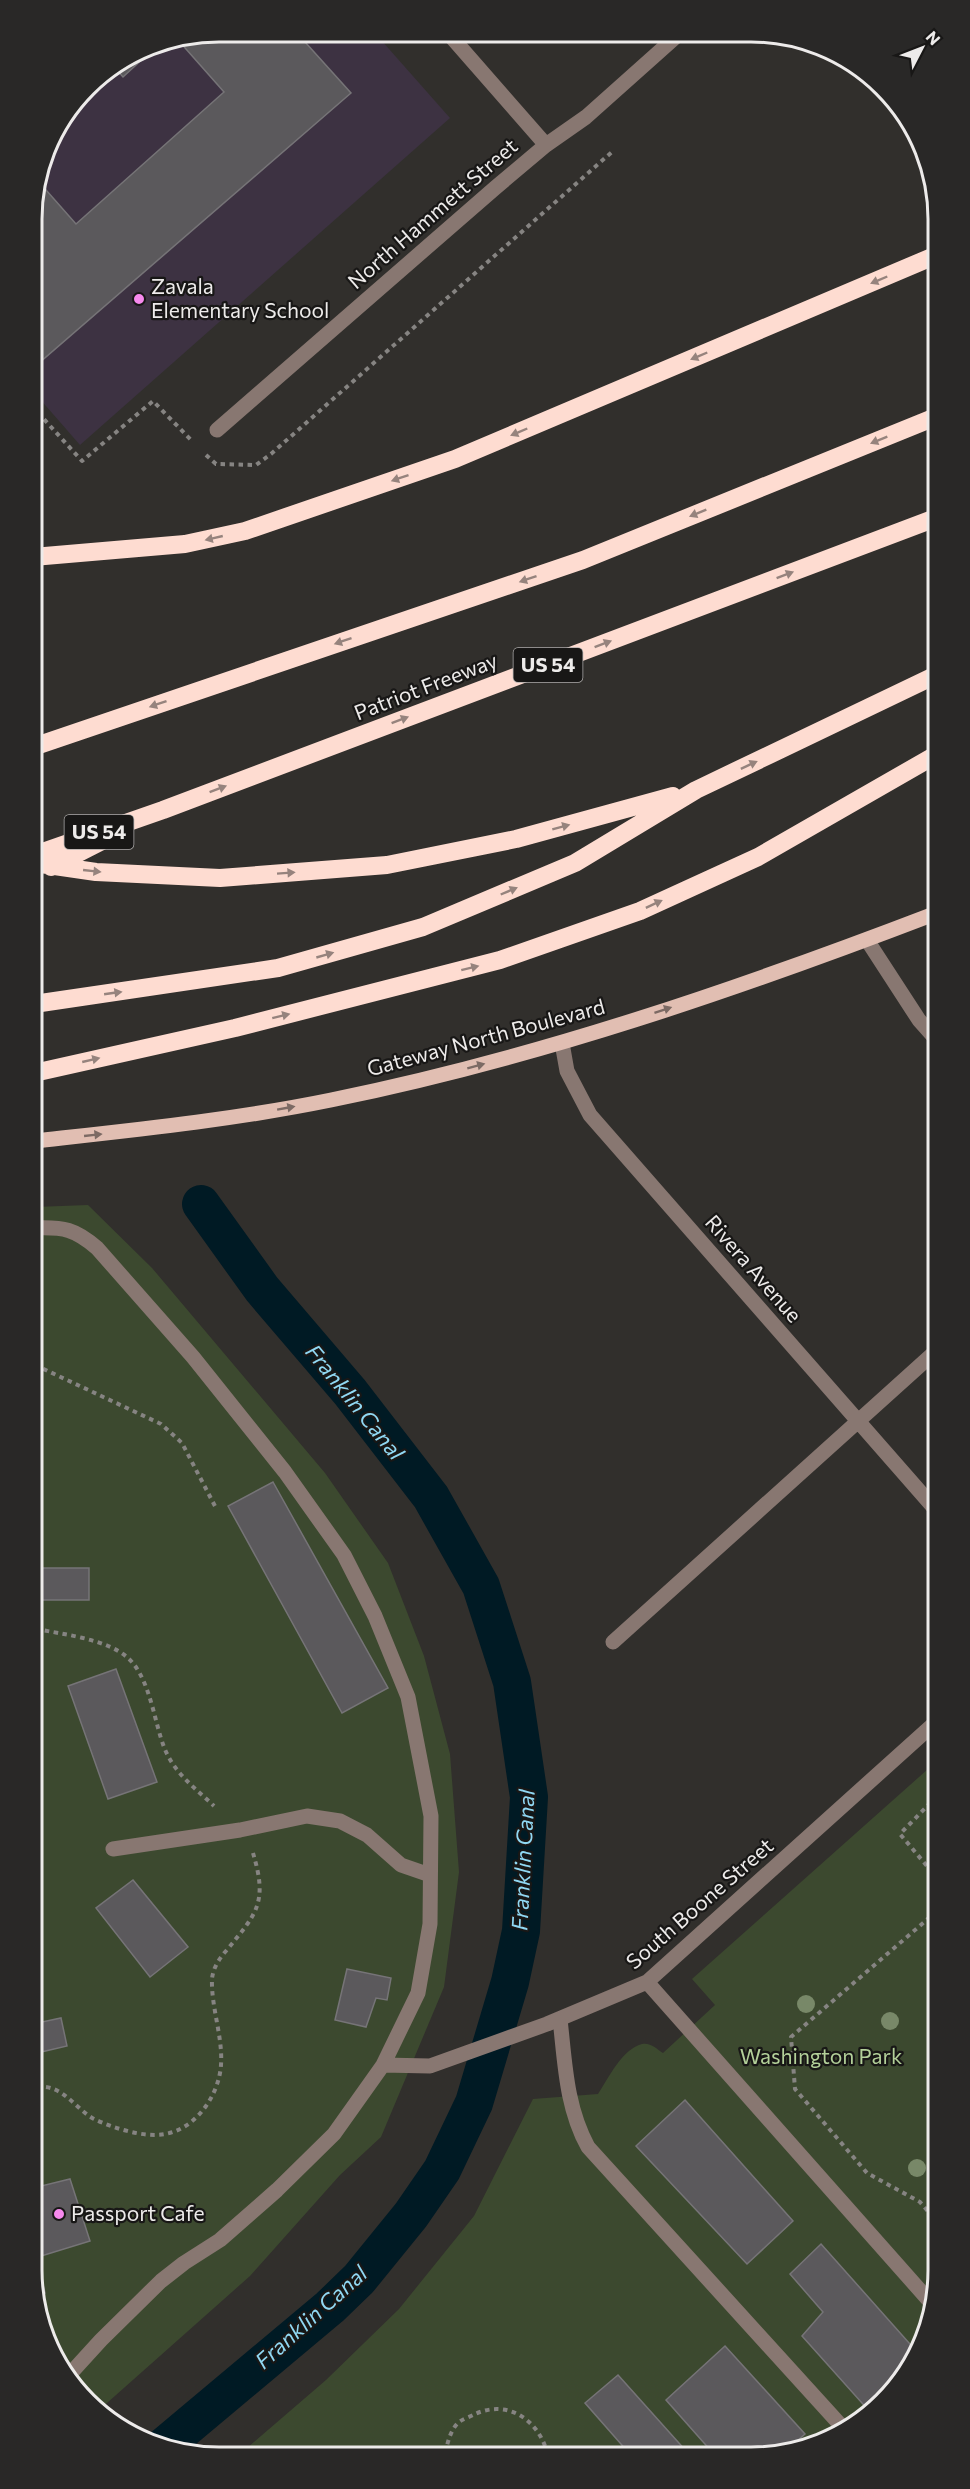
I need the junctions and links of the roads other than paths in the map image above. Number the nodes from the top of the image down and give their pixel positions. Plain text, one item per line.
1 (456, 42) edge
2 (671, 42) edge
3 (546, 145) junction
4 (928, 259) edge
5 (928, 420) edge
6 (217, 430) dead end
7 (928, 521) edge
8 (42, 556) edge
9 (928, 679) edge
10 (42, 744) edge
11 (928, 759) edge
12 (696, 790) junction
13 (163, 810) junction
14 (42, 852) edge
15 (42, 864) edge
16 (42, 872) edge
17 (928, 916) edge
18 (867, 940) junction
19 (42, 1003) edge
20 (928, 1030) edge
21 (562, 1043) junction
22 (42, 1071) edge
23 (42, 1140) edge
24 (42, 1228) edge
25 (928, 1358) edge
26 (858, 1421) junction
27 (928, 1501) edge
28 (613, 1642) dead end
29 (928, 1729) edge
30 (113, 1849) dead end
31 (430, 1875) junction
32 (647, 1982) junction
33 (554, 2022) junction
34 (383, 2065) junction
35 (926, 2297) edge
36 (74, 2370) edge
37 (839, 2423) edge

1 - 3 street
2 - 3 street, North Hammett Street
3 - 6 street, North Hammett Street
4 -> 8 highway
5 -> 10 highway
13 -> 7 highway, Patriot Freeway / US 54
12 -> 9 highway
22 -> 11 highway
15 -> 12 highway
19 -> 12 highway
13 - 14 highway, Patriot Freeway / US 54
13 - 16 highway
17 - 18 main road, Gateway North Boulevard
18 - 20 street
21 -> 18 main road, Gateway North Boulevard
23 -> 21 main road, Gateway North Boulevard
21 - 26 street, Rivera Avenue
24 - 31 street
25 - 26 street
26 - 27 street, Rivera Avenue
26 - 28 street
29 - 32 street, South Boone Street
30 - 31 street
31 - 34 street
32 - 33 street, South Boone Street
32 - 35 street
33 - 34 street, South Boone Street
33 - 37 street
34 - 36 street

